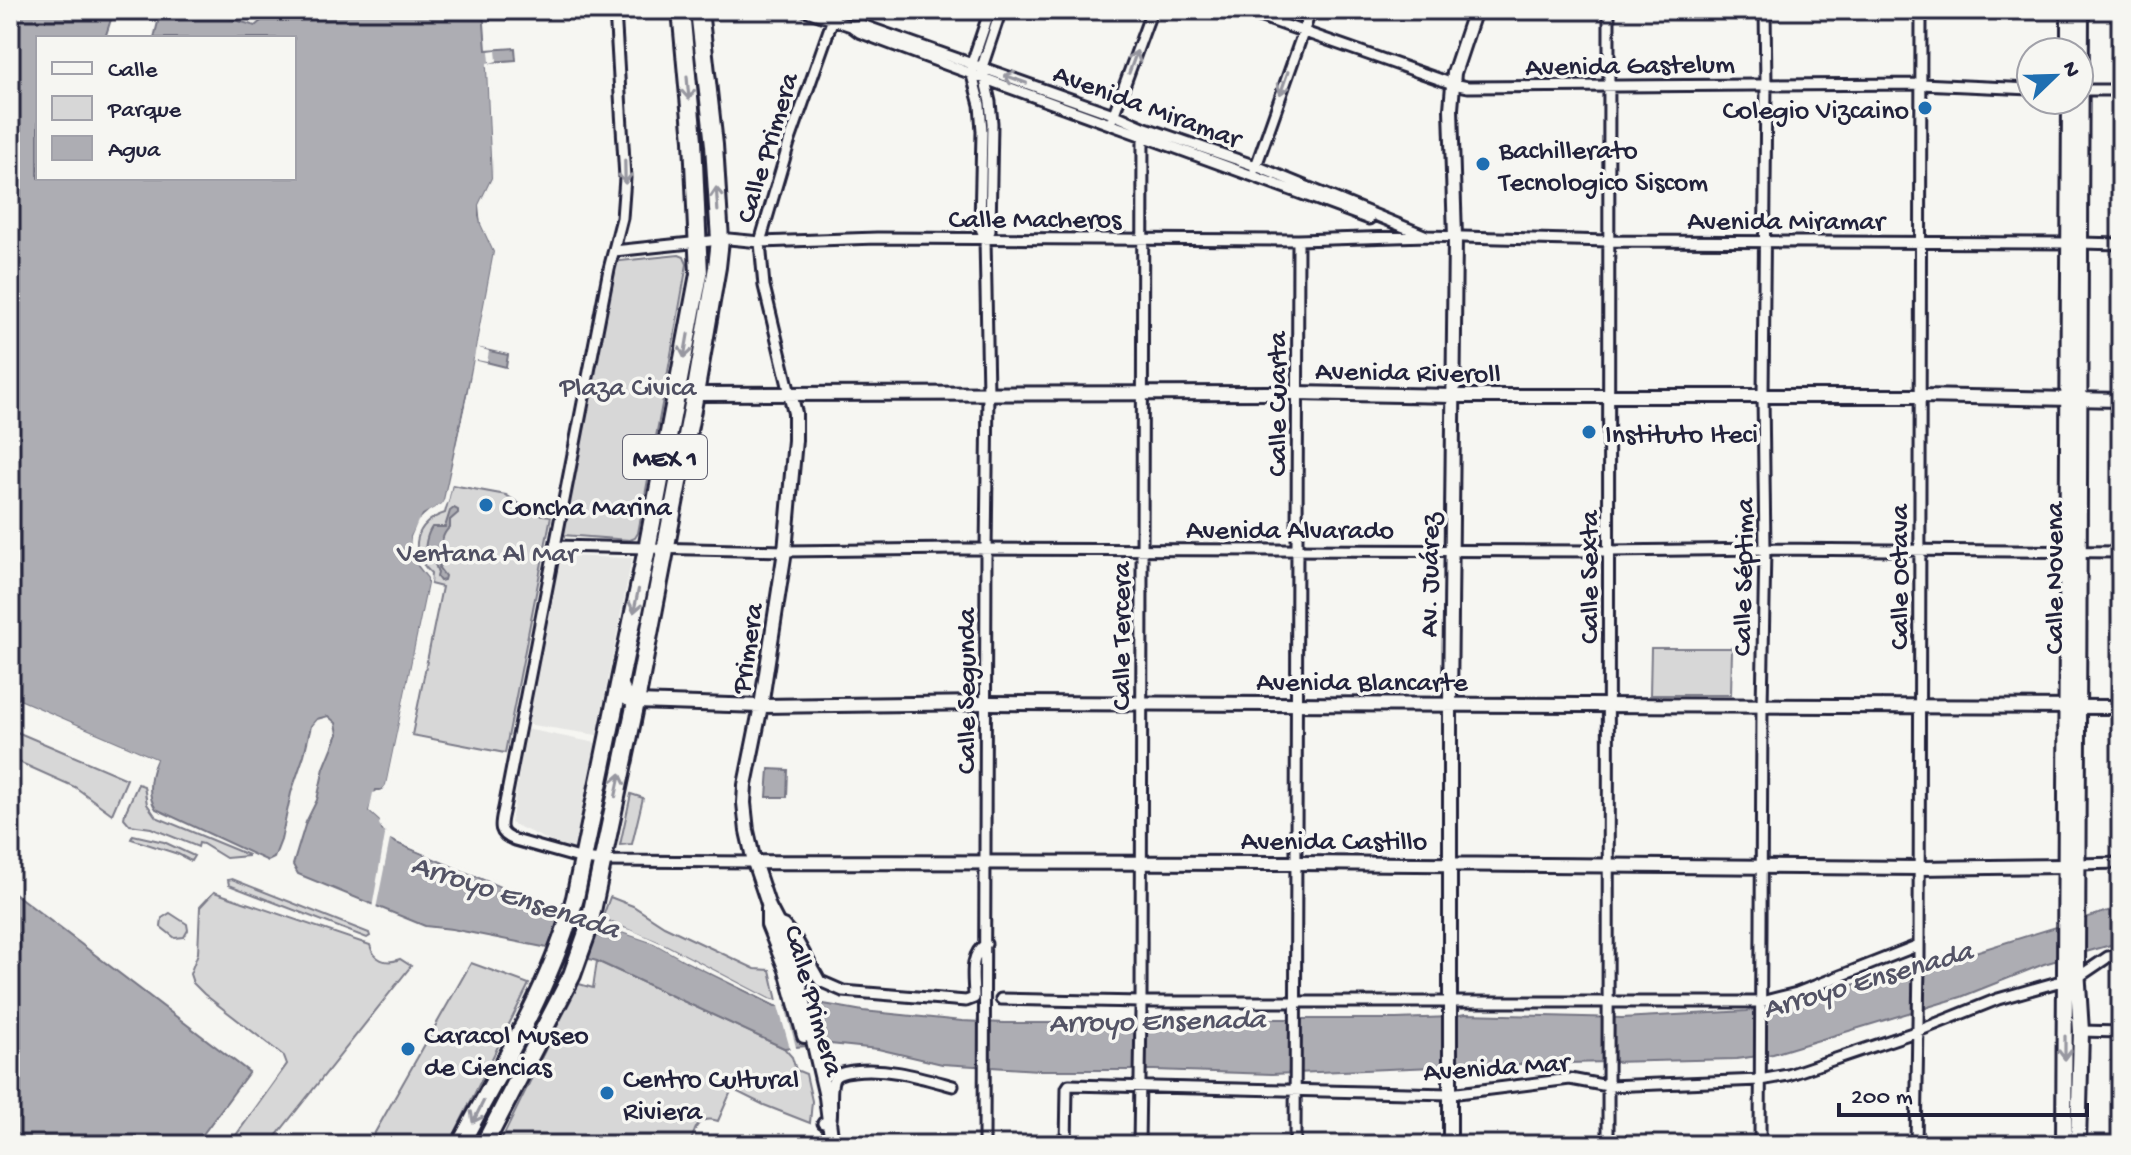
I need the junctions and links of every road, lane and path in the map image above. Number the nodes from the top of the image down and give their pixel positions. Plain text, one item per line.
1 (615, 10) edge
2 (681, 10) edge
3 (699, 10) edge
4 (804, 10) edge
5 (990, 10) edge
6 (1001, 10) edge
7 (1152, 10) edge
8 (1242, 10) edge
9 (1311, 10) edge
10 (1475, 10) edge
11 (1609, 10) edge
12 (1765, 10) edge
13 (1921, 10) edge
14 (2069, 10) edge
15 (2081, 10) edge
16 (834, 15) edge
17 (851, 26) junction
18 (1302, 32) junction
19 (2069, 36) edge
20 (2081, 36) edge
21 (977, 65) junction
22 (972, 75) junction
23 (983, 80) junction
24 (1453, 84) junction
25 (1766, 84) junction
26 (1921, 84) junction
27 (1610, 85) junction
28 (2015, 88) edge
29 (2095, 90) edge
30 (2121, 90) edge
31 (2070, 116) edge
32 (2079, 116) edge
33 (1112, 119) junction
34 (1143, 132) junction
35 (1255, 170) junction
36 (1369, 215) junction
37 (985, 233) junction
38 (1427, 236) junction
39 (1455, 237) junction
40 (1365, 238) junction
41 (720, 240) junction
42 (1142, 240) junction
43 (1298, 240) junction
44 (1609, 241) junction
45 (1764, 241) junction
46 (698, 242) junction
47 (760, 242) junction
48 (1920, 242) junction
49 (2074, 243) junction
50 (2121, 244) edge
51 (614, 251) junction
52 (988, 393) junction
53 (1296, 393) junction
54 (695, 394) junction
55 (790, 394) junction
56 (1141, 394) junction
57 (1763, 395) junction
58 (1453, 396) junction
59 (1609, 396) junction
60 (1920, 396) junction
61 (2073, 400) junction
62 (2121, 400) edge
63 (555, 546) junction
64 (647, 549) junction
65 (665, 549) junction
66 (1765, 549) junction
67 (986, 550) junction
68 (1141, 550) junction
69 (785, 551) junction
70 (1297, 551) junction
71 (1452, 551) junction
72 (1609, 551) junction
73 (1919, 551) junction
74 (2072, 552) junction
75 (2121, 552) edge
76 (620, 676) junction
77 (636, 702) junction
78 (986, 703) junction
79 (1141, 704) junction
80 (1295, 704) junction
81 (1450, 705) junction
82 (1609, 705) junction
83 (761, 706) junction
84 (1762, 706) junction
85 (1919, 706) junction
86 (2072, 706) junction
87 (2121, 707) edge
88 (583, 859) junction
89 (602, 861) junction
90 (754, 862) junction
91 (986, 862) junction
92 (1141, 862) junction
93 (1296, 863) junction
94 (2121, 863) edge
95 (1451, 864) junction
96 (2072, 865) junction
97 (1608, 866) junction
98 (1761, 868) junction
99 (1919, 868) junction
100 (769, 907) joint
101 (773, 924) junction
102 (1919, 945) junction
103 (986, 948) junction
104 (2121, 955) edge
105 (2071, 974) junction
106 (1001, 999) dead end
107 (1450, 1001) junction
108 (1761, 1002) junction
109 (1608, 1004) junction
110 (1296, 1005) junction
111 (1141, 1006) junction
112 (1918, 1031) junction
113 (2081, 1031) junction
114 (2121, 1032) edge
115 (1760, 1080) junction
116 (1608, 1082) junction
117 (1140, 1085) junction
118 (1295, 1085) junction
119 (953, 1086) dead end
120 (1450, 1094) junction
121 (826, 1122) junction
122 (460, 1145) edge
123 (484, 1145) edge
124 (823, 1145) edge
125 (832, 1145) edge
126 (984, 1145) edge
127 (1066, 1145) edge
128 (1139, 1145) edge
129 (1295, 1145) edge
130 (1450, 1145) edge
131 (1608, 1145) edge
132 (1760, 1145) edge
133 (1916, 1145) edge
134 (2064, 1145) edge
135 (2078, 1145) edge

1 -> 51 street
2 -> 46 highway, MEX 1
41 -> 3 highway, MEX 1
4 - 16 street, Avenida Miramar
5 - 21 street, Calle Segunda
6 - 21 street, Calle Segunda
33 -> 7 street
8 - 18 street, Avenida Gastelum
9 - 18 street
10 - 24 street, Av. Juárez
11 - 27 street, Calle Sexta
12 - 25 street, Calle Séptima
13 - 26 street, Calle Octava
14 - 19 main road
15 - 20 main road, Calle Novena
16 - 17 street, Avenida Miramar
16 - 47 street, Calle Primera
17 - 21 street, Avenida Miramar
17 - 22 street, Avenida Miramar
18 - 24 street, Avenida Gastelum
18 -> 35 street
21 - 22 street, Calle Segunda
21 - 23 street, Calle Segunda
33 -> 21 street, Avenida Miramar
22 - 23 street, Avenida Miramar
22 - 37 street, Calle Segunda
23 - 33 street, Avenida Miramar
23 - 37 street, Calle Segunda
24 - 27 street, Avenida Gastelum
24 - 39 street, Av. Juárez
25 - 26 street, Avenida Gastelum
25 - 27 street, Avenida Gastelum
25 - 45 street, Calle Séptima
26 - 28 street, Avenida Gastelum
26 - 48 street, Calle Octava
27 - 44 street, Calle Sexta
29 - 30 street
31 - 49 main road, Calle Novena
32 - 49 main road, Calle Novena
33 - 34 street, Avenida Miramar
34 - 35 street, Avenida Miramar
34 - 42 street, Calle Tercera
35 - 36 street, Avenida Miramar
36 - 38 street, Avenida Miramar
36 - 40 street
37 - 42 street, Calle Macheros
37 - 47 street, Calle Macheros
37 - 52 street, Calle Segunda
38 - 39 street, Calle Macheros
38 - 40 street, Calle Macheros
39 - 44 street, Avenida Miramar
39 - 58 street, Av. Juárez
40 - 43 street, Calle Macheros
41 - 46 street, Calle Macheros
41 - 47 street, Calle Macheros
41 - 54 highway, MEX 1
42 - 43 street, Calle Macheros
42 - 56 street, Calle Tercera
43 - 53 street, Calle Cuarta
44 - 45 street, Avenida Miramar
44 - 59 street, Calle Sexta
45 - 48 street, Avenida Miramar
45 - 57 street, Calle Séptima
46 - 51 street, Calle Macheros
46 -> 64 highway, MEX 1
47 - 55 street, Calle Primera
48 - 49 street, Avenida Miramar
48 - 60 street, Calle Octava
49 - 50 street, Avenida Miramar
49 - 61 main road, Calle Novena
51 - 63 street
52 - 55 street, Avenida Riveroll
52 - 56 street, Avenida Riveroll
52 - 67 street, Calle Segunda
53 - 56 street, Avenida Riveroll
53 - 58 street, Avenida Riveroll
53 - 70 street, Calle Cuarta
54 - 55 street, Avenida Riveroll
54 - 65 highway, MEX 1
55 - 69 street, Primera
56 - 68 street, Calle Tercera
57 - 59 street, Avenida Riveroll
57 - 60 street, Avenida Riveroll
57 - 66 street, Calle Séptima
58 - 59 street, Avenida Riveroll
58 - 71 street, Av. Juárez
59 - 72 street, Calle Sexta
60 - 61 street, Avenida Riveroll
60 - 73 street, Calle Octava
61 - 62 street, Avenida Riveroll
61 - 74 main road, Calle Novena
63 - 64 street, Avenida Alvarado
63 - 88 street, Avenida Castillo
64 - 65 street, Avenida Alvarado
64 -> 76 highway, MEX 1
65 - 69 street, Avenida Alvarado
65 - 77 highway, MEX 1
66 - 72 street, Avenida Alvarado
66 - 73 street, Avenida Alvarado
66 - 84 street, Calle Séptima
67 - 68 street, Avenida Alvarado
67 - 69 street, Avenida Alvarado
67 - 78 street, Calle Segunda
68 - 70 street, Avenida Alvarado
68 - 79 street, Calle Tercera
69 - 83 street, Primera
70 - 71 street, Avenida Alvarado
70 - 80 street, Calle Cuarta
71 - 72 street, Avenida Alvarado
71 - 81 street, Av. Juárez
72 - 82 street, Calle Sexta
73 - 74 street, Avenida Alvarado
73 - 85 street, Calle Octava
74 - 75 street, Avenida Alvarado
74 - 86 main road, Calle Novena
76 - 77 street
76 - 88 highway, MEX 1
77 - 83 street, Avenida Blancarte
89 -> 77 highway, MEX 1
78 - 79 street, Avenida Blancarte
78 - 83 street, Avenida Blancarte
78 - 91 street, Calle Segunda
79 - 80 street, Avenida Blancarte
79 - 92 street, Calle Tercera
80 - 81 street, Avenida Blancarte
80 - 93 street, Calle Cuarta
81 - 82 street, Avenida Blancarte
81 - 95 street, Av. Juárez
82 - 84 street, Avenida Blancarte
82 - 97 street, Calle Sexta
83 - 90 street, Primera
84 - 85 street, Avenida Blancarte
84 - 98 street, Calle Séptima
85 - 86 street, Avenida Blancarte
85 - 99 street, Calle Octava
86 - 87 street, Avenida Blancarte
86 - 96 main road, Calle Novena
88 - 89 street, Avenida Castillo
88 -> 122 highway, MEX 1
89 - 90 street, Avenida Castillo
89 - 123 highway, MEX 1
90 - 91 street, Avenida Castillo
90 - 100 street, Primera
91 - 92 street, Avenida Castillo
91 - 103 street, Calle Segunda
92 - 93 street, Avenida Castillo
92 - 111 street, Calle Tercera
93 - 95 street, Avenida Castillo
93 - 110 street, Calle Cuarta
94 - 96 street, Avenida Castillo
95 - 97 street, Avenida Castillo
95 - 107 street, Av. Juárez
96 - 99 street, Avenida Castillo
96 - 105 main road, Calle Novena
97 - 98 street, Avenida Castillo
97 - 109 street, Calle Sexta
98 - 99 street, Avenida Castillo
98 - 108 street, Calle Séptima
99 - 102 street, Calle Octava
100 - 101 street, Calle Primera
101 - 103 street
101 - 121 street, Calle Primera
102 - 108 street, Avenida Mar
102 - 112 street, Calle Octava
103 - 126 street, Calle Segunda
104 - 105 street, Avenida Mar
105 - 112 street, Avenida Mar
105 - 113 main road, Calle Novena
105 -> 134 main road, Calle Novena
106 - 111 street, Avenida Mar
107 - 109 street, Avenida Mar
107 - 110 street, Avenida Mar
107 - 120 street, Av. Juárez
108 - 109 street, Avenida Mar
108 - 115 street, Calle Séptima
109 - 116 street, Calle Sexta
110 - 111 street, Avenida Mar
110 - 118 street, Calle Cuarta
111 - 117 street, Calle Tercera
112 - 115 street, Avenida Mar
112 - 133 street, Calle Octava
113 - 114 street
113 - 135 main road, Calle Novena
115 - 116 street, Avenida Mar
115 - 132 street, Calle Séptima
116 - 120 street, Avenida Mar
116 - 131 street, Calle Sexta
117 - 118 street, Avenida Mar
117 - 127 street, Avenida Mar
117 - 128 street, Calle Tercera
118 - 120 street, Avenida Mar
118 - 129 street, Calle Cuarta
119 - 121 street
120 - 130 street, Av. Juárez
121 - 124 street, Calle Primera
121 - 125 street

